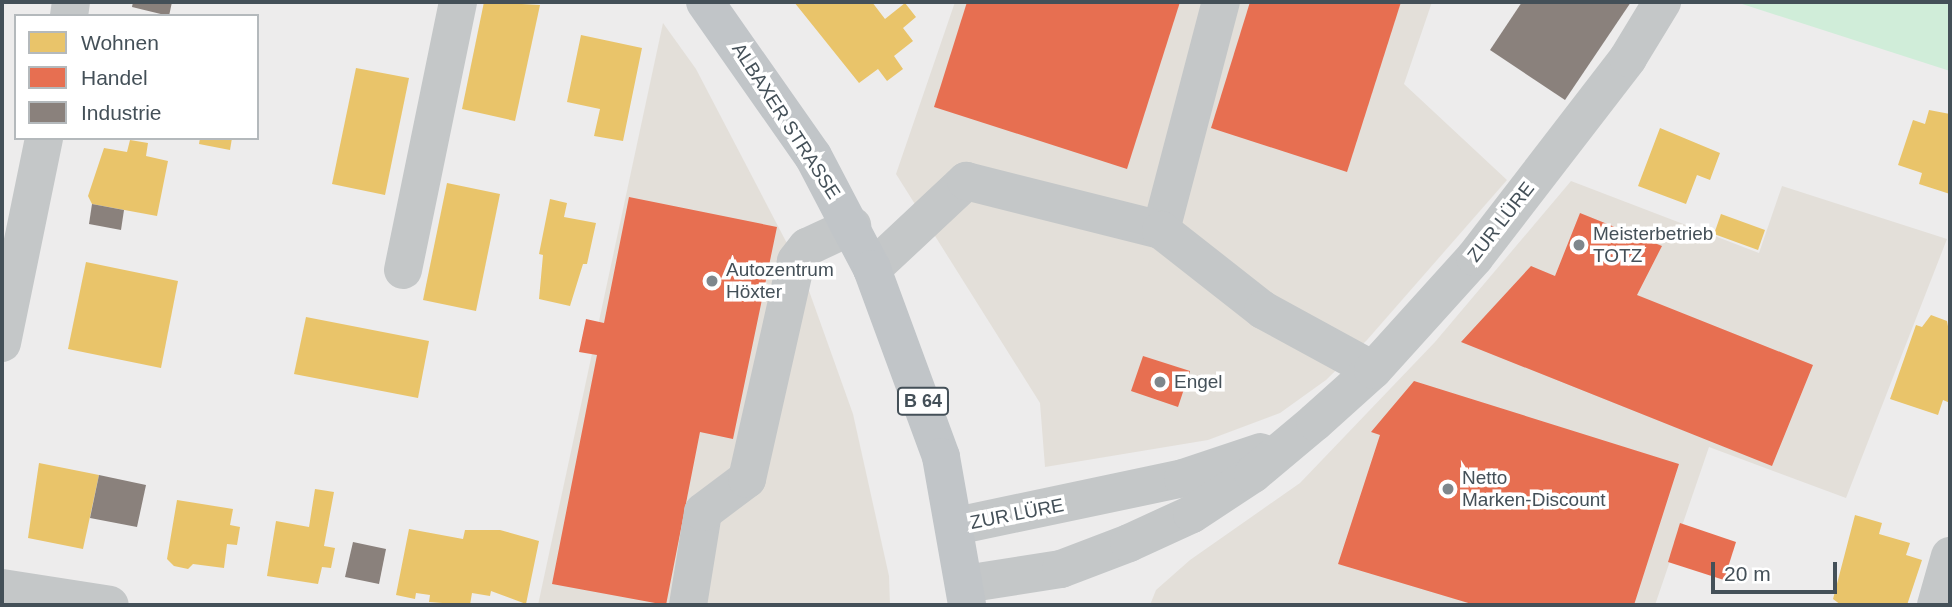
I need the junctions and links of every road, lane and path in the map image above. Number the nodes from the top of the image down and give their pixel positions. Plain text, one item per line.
1 (458, 2) edge
2 (1221, 2) edge
3 (1662, 2) edge
4 (714, 5) edge
5 (44, 140) edge
6 (852, 226) junction
7 (1161, 230) junction
8 (872, 269) junction
9 (403, 270) dead end
10 (2, 343) edge
11 (1373, 370) junction
12 (1315, 422) junction
13 (956, 526) junction
14 (1950, 556) edge
15 (2, 587) edge
16 (966, 595) edge
17 (110, 605) edge
18 (688, 605) edge
19 (1936, 605) edge

1 - 9 street
2 - 7 street
3 - 11 street, ZUR LÜRE
4 - 6 main road, ALBAXER STRASSE / B 64
5 - 10 street
6 - 8 main road, ALBAXER STRASSE / B 64
6 - 18 street
7 - 8 street
7 - 11 street
8 - 13 main road, ALBAXER STRASSE / B 64
11 - 12 street, ZUR LÜRE
12 - 13 street, ZUR LÜRE
12 - 16 street, ZUR LÜRE
13 - 16 main road, ALBAXER STRASSE / B 64
14 - 19 street
15 - 17 street

